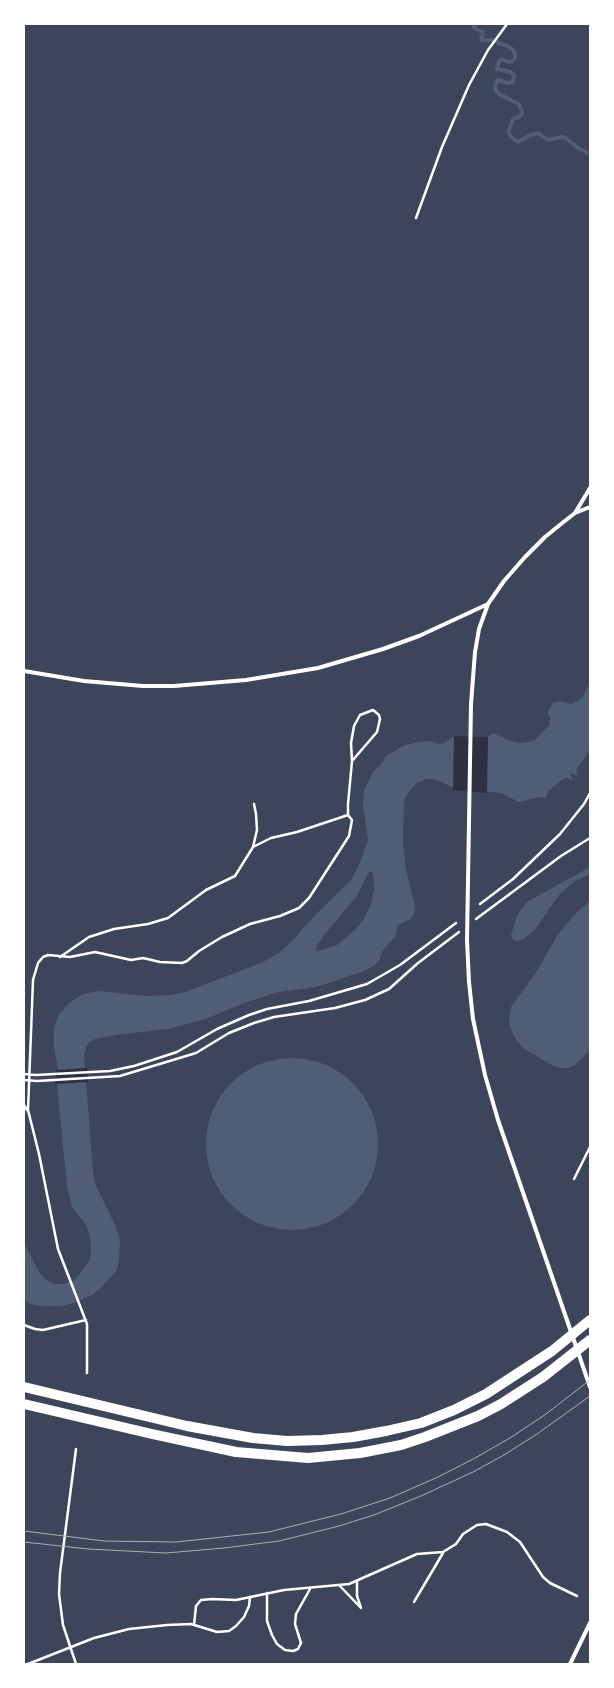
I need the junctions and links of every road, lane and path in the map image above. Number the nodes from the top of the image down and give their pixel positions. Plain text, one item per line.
1 (507, 24) edge
2 (416, 218) dead end
3 (590, 488) edge
4 (590, 507) edge
5 (575, 513) junction
6 (488, 604) junction
7 (24, 671) edge
8 (352, 761) junction
9 (590, 793) edge
10 (254, 804) dead end
11 (348, 815) junction
12 (590, 838) edge
13 (253, 847) junction
14 (480, 904) dead end
15 (480, 916) dead end
16 (456, 923) dead end
17 (455, 934) dead end
18 (60, 957) junction
19 (24, 1074) edge
20 (29, 1074) junction
21 (24, 1080) edge
22 (28, 1081) junction
23 (24, 1105) edge
24 (28, 1110) junction
25 (590, 1147) edge
26 (587, 1153) junction
27 (590, 1155) edge
28 (574, 1179) dead end
29 (86, 1319) junction
30 (590, 1320) edge
31 (24, 1325) edge
32 (590, 1340) edge
33 (87, 1373) dead end
34 (24, 1387) edge
35 (590, 1387) edge
36 (24, 1404) edge
37 (76, 1449) dead end
38 (443, 1552) junction
39 (357, 1581) junction
40 (339, 1585) junction
41 (310, 1588) junction
42 (267, 1593) junction
43 (577, 1596) dead end
44 (250, 1597) junction
45 (414, 1602) dead end
46 (590, 1623) edge
47 (194, 1625) junction
48 (70, 1647) junction
49 (28, 1664) edge
50 (76, 1664) edge
51 (570, 1664) edge

1 - 2 path
3 - 5 street
4 - 5 street
5 - 6 street
6 - 7 street
6 - 35 street
8 - 8 path
8 - 11 path
9 - 14 path
10 - 13 path
11 - 13 path
11 - 18 path
12 - 15 path
13 - 18 path
16 - 20 path
17 - 22 path
18 - 20 path
19 - 20 path
20 - 22 path
21 - 22 path
22 - 24 path
23 - 24 path
24 - 29 path
25 - 26 path
26 - 27 path
26 - 28 path
29 - 31 path
29 - 33 path
30 - 34 main road
32 - 36 main road
37 - 48 path
38 - 39 path
38 - 43 path
38 - 45 path
39 - 40 path
39 - 40 path
40 - 41 path
41 - 42 path
41 - 42 path
42 - 44 path
44 - 47 path
44 - 47 path
46 - 51 street
47 - 48 path
48 - 49 path
48 - 50 path

